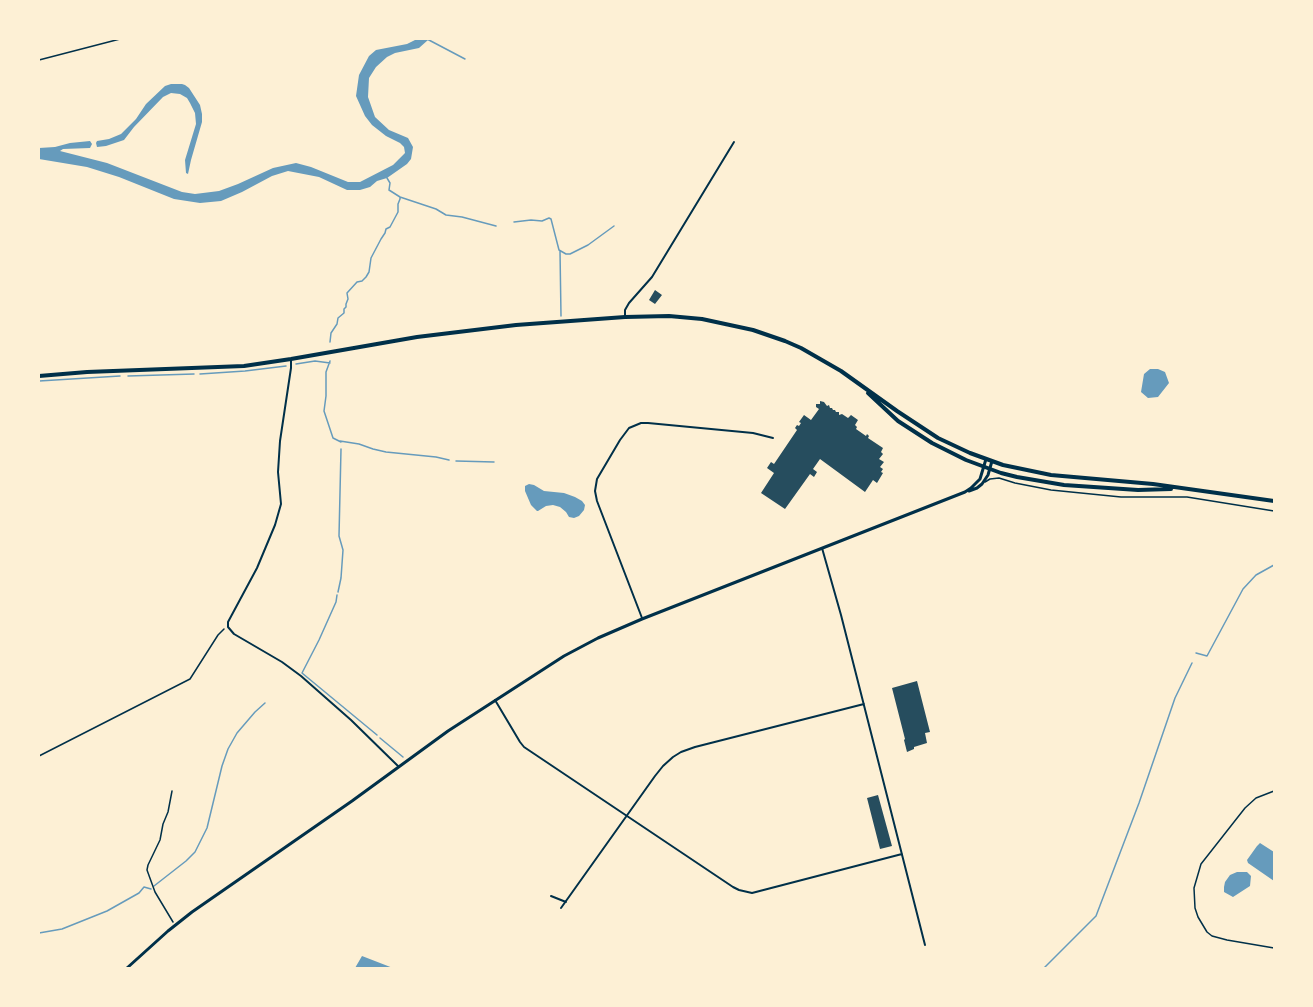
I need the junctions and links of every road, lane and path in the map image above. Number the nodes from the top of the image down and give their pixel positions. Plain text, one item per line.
1 (120, 39) edge
2 (39, 60) edge
3 (734, 142) dead end
4 (625, 317) junction
5 (291, 359) junction
6 (39, 376) edge
7 (860, 385) junction
8 (773, 438) dead end
9 (986, 459) junction
10 (992, 461) junction
11 (984, 467) junction
12 (990, 469) junction
13 (982, 484) junction
14 (1180, 488) junction
15 (965, 492) junction
16 (1274, 501) edge
17 (1274, 511) edge
18 (822, 548) junction
19 (642, 619) junction
20 (228, 627) junction
21 (495, 700) junction
22 (864, 704) junction
23 (39, 756) edge
24 (399, 766) junction
25 (172, 791) dead end
26 (1274, 791) edge
27 (628, 816) junction
28 (902, 854) junction
29 (551, 896) dead end
30 (566, 902) junction
31 (561, 908) dead end
32 (175, 925) junction
33 (925, 945) dead end
34 (1274, 948) edge
35 (127, 968) edge

1 - 2 path
3 - 4 street
4 - 5 main road
4 - 7 main road
5 - 6 main road
5 - 20 street
7 - 9 main road
7 - 11 main road
8 - 19 street
9 - 10 main road
9 - 11 street
10 - 12 street
10 - 14 main road
11 - 12 main road
11 - 15 street
12 - 13 street
12 - 14 main road
13 - 15 street
13 - 17 lane
14 - 16 main road
15 - 18 street
18 - 19 street
18 - 22 street
19 - 21 street
20 - 23 path
20 - 24 street
21 - 24 street
21 - 27 street
22 - 27 street
22 - 28 street
24 - 32 street
25 - 32 path
26 - 34 path
27 - 28 street
27 - 30 street
28 - 33 street
29 - 30 street
30 - 31 street
32 - 35 street

